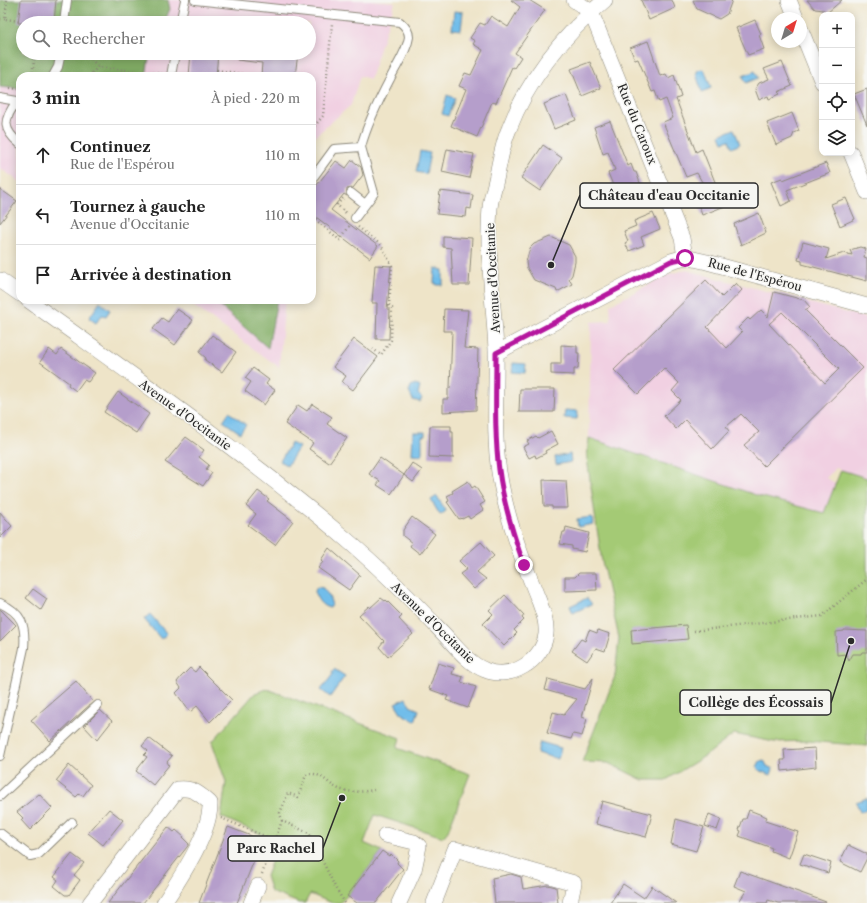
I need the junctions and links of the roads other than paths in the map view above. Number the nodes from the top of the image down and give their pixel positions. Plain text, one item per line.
1 (67, 0) edge
2 (185, 0) edge
3 (195, 0) edge
4 (574, 0) edge
5 (605, 0) edge
6 (789, 0) edge
7 (592, 12) junction
8 (794, 12) edge
9 (65, 16) edge
10 (182, 16) edge
11 (807, 45) edge
12 (60, 60) edge
13 (174, 60) edge
14 (55, 72) edge
15 (172, 72) edge
16 (819, 75) edge
17 (0, 98) edge
18 (16, 100) edge
19 (16, 103) edge
20 (0, 127) edge
21 (8, 132) junction
22 (16, 140) edge
23 (362, 147) junction
24 (852, 156) edge
25 (316, 174) edge
26 (867, 192) edge
27 (351, 193) dead end
28 (365, 204) junction
29 (352, 219) road end
30 (685, 258) junction
31 (0, 280) edge
32 (16, 291) edge
33 (33, 304) edge
34 (867, 306) edge
35 (496, 353) junction
36 (0, 603) edge
37 (98, 705) dead end
38 (0, 756) edge
39 (0, 796) edge
40 (72, 822) dead end
41 (0, 833) edge
42 (385, 835) dead end
43 (258, 886) road end
44 (90, 903) edge
45 (164, 903) edge
46 (251, 903) edge
47 (399, 903) edge
48 (434, 903) edge
49 (570, 903) edge

1 - 9 lane
2 - 10 lane
3 - 23 lane
4 - 7 street
5 - 7 street, Avenue d'Occitanie
6 - 8 street
7 - 30 street, Rue du Caroux
7 - 35 street, Avenue d'Occitanie
11 - 16 street
12 - 14 lane
13 - 15 lane
17 - 18 lane
19 - 21 lane
20 - 21 lane
21 - 22 lane
23 - 25 lane
23 - 28 lane
24 - 26 street
27 - 28 lane
28 - 29 lane
30 - 34 street, Rue de l'Espérou
30 - 35 street, Rue de l'Espérou
31 - 32 street
33 - 35 street, Avenue d'Occitanie
36 - 38 lane
37 - 39 lane
40 - 41 lane
42 - 47 street
43 - 46 street
44 - 45 street
48 - 49 street

